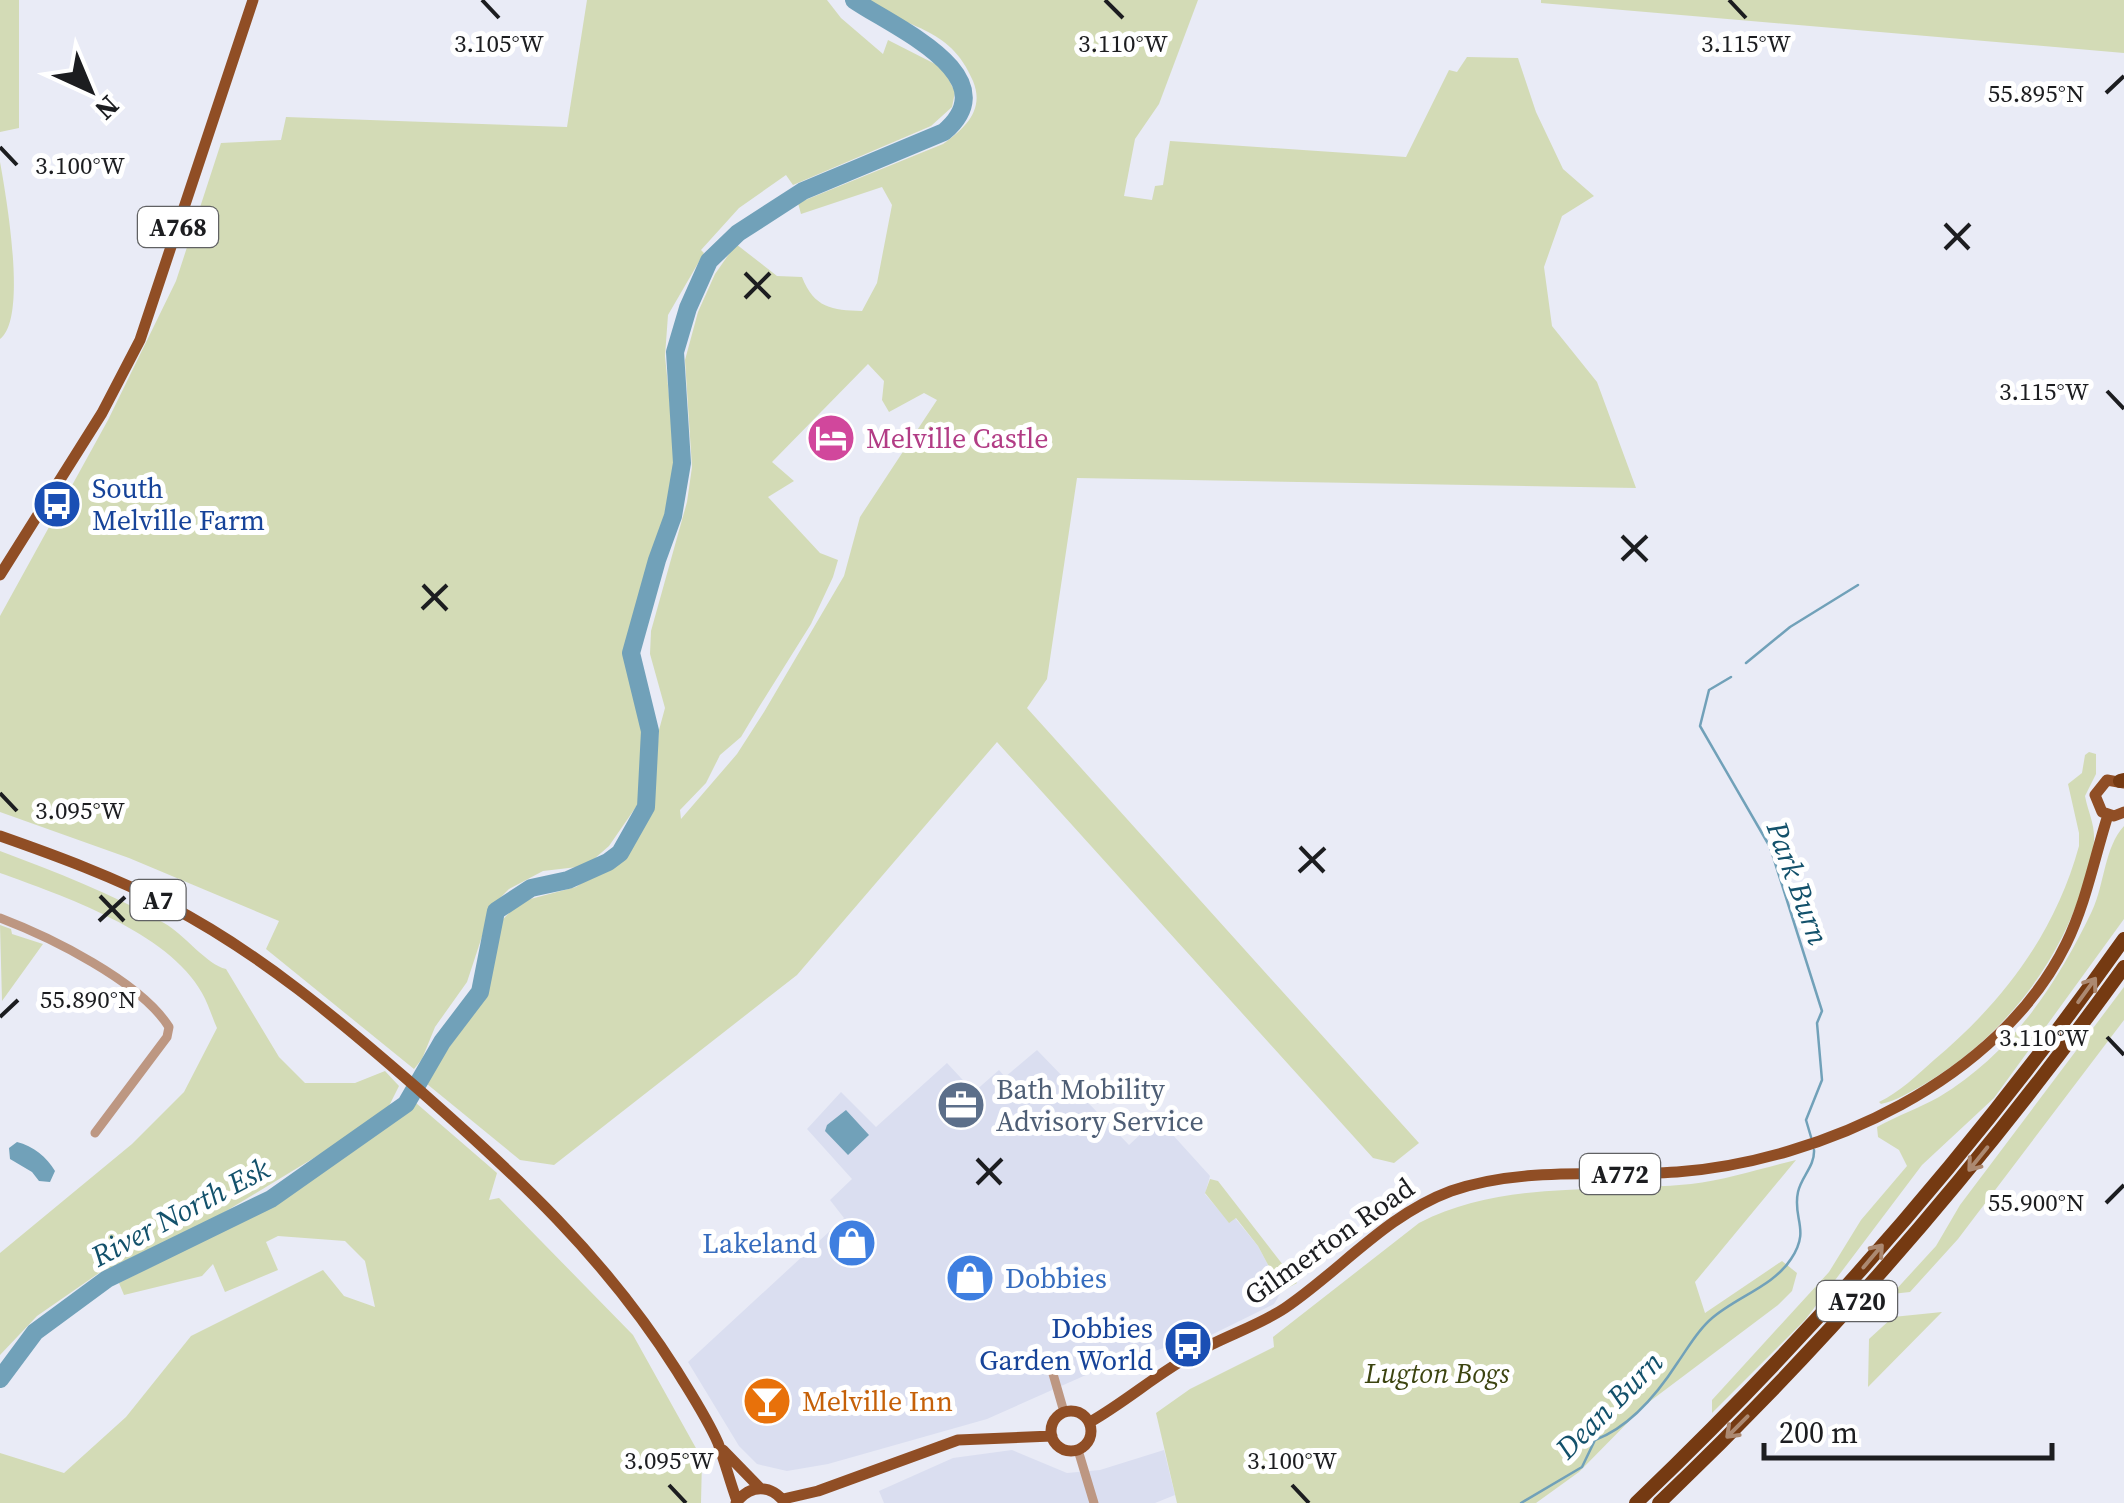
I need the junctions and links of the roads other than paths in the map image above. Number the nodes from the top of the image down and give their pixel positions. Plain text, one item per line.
1 (253, 0) edge
2 (0, 575) edge
3 (2123, 781) edge
4 (2124, 812) edge
5 (2108, 815) junction
6 (0, 836) edge
7 (0, 918) edge
8 (2124, 938) edge
9 (2124, 966) edge
10 (95, 1133) dead end
11 (1049, 1360) dead end
12 (1064, 1412) junction
13 (1090, 1422) junction
14 (1052, 1436) junction
15 (718, 1443) junction
16 (1078, 1450) junction
17 (760, 1488) junction
18 (818, 1491) junction
19 (784, 1501) edge
20 (736, 1502) edge
21 (803, 1503) edge
22 (1094, 1503) edge
23 (1636, 1503) edge
24 (1659, 1503) edge

1 - 2 main road, A768
3 - 5 main road, A772
4 - 5 main road
5 - 13 main road, Gilmerton Road / A772
6 - 15 main road, A7
7 - 10 street
23 -> 8 highway, A720
9 -> 24 highway, A720
11 - 12 street
12 - 13 main road
12 - 14 main road
13 - 16 main road
14 - 16 main road
14 - 18 main road
15 - 17 main road, A7
15 - 20 main road, A7
16 - 22 street
17 - 19 main road
17 - 20 main road
18 - 19 main road
18 - 21 main road

